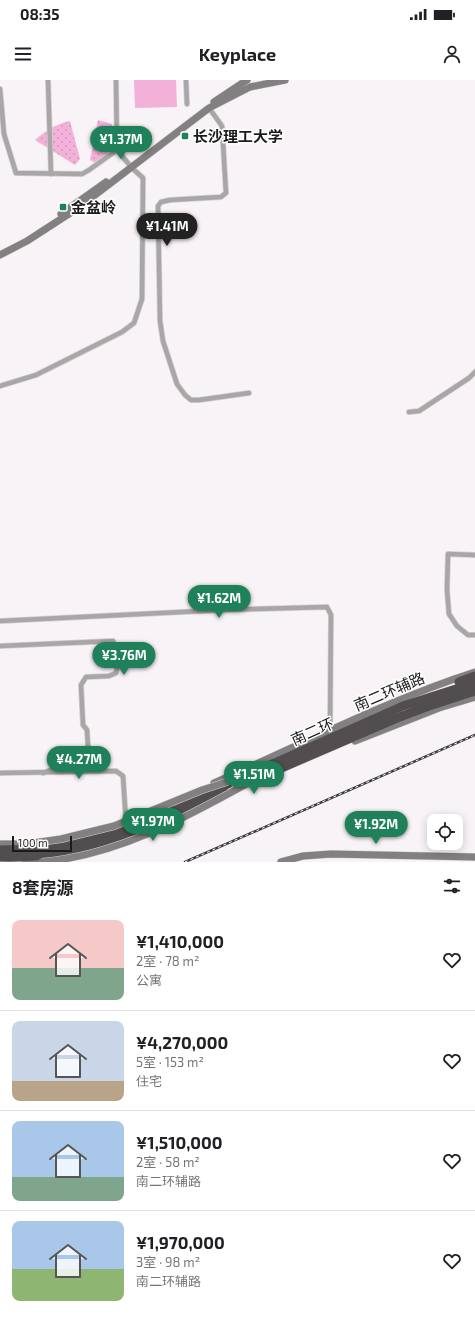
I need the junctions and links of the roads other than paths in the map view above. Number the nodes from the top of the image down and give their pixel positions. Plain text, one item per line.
1 (48, 80) edge
2 (116, 80) edge
3 (186, 80) edge
4 (247, 80) edge
5 (285, 80) edge
6 (0, 89) edge
7 (187, 104) dead end
8 (209, 108) junction
9 (117, 150) junction
10 (131, 166) junction
11 (51, 174) junction
12 (0, 251) edge
13 (0, 255) edge
14 (475, 372) edge
15 (0, 386) edge
16 (249, 393) dead end
17 (410, 412) dead end
18 (475, 555) edge
19 (0, 621) edge
20 (475, 635) edge
21 (0, 646) edge
22 (475, 672) edge
23 (475, 676) edge
24 (475, 683) edge
25 (475, 691) edge
26 (475, 696) edge
27 (403, 706) junction
28 (330, 731) junction
29 (0, 773) edge
30 (43, 773) junction
31 (249, 778) junction
32 (126, 824) junction
33 (0, 844) edge
34 (16, 844) junction
35 (0, 850) edge
36 (0, 857) edge
37 (366, 858) edge
38 (475, 859) edge
39 (25, 862) edge
40 (42, 862) edge
41 (282, 862) edge
42 (295, 862) edge

1 - 11 street
2 - 9 street
3 - 7 street
4 - 10 main road
5 - 8 main road
6 - 11 street
8 - 10 main road
8 - 16 street
9 - 10 street
9 - 11 street
10 - 12 main road
10 - 13 main road
10 - 15 street
14 - 17 street
18 - 20 street
19 - 28 street
21 - 30 street
22 - 28 main road, 南二环辅路
23 - 27 highway
24 - 27 highway, 南二环
25 - 31 highway, 南二环
26 - 39 main road
27 - 31 highway, 南二环
28 - 32 main road, 南二环辅路
29 - 30 street
30 - 32 street
31 - 34 main road, bridge
31 - 35 highway, 南二环, bridge
31 - 36 highway, 南二环, bridge
31 - 40 main road, bridge
32 - 34 main road, 南二环辅路
33 - 34 main road, 南二环辅路
37 - 38 main road
37 - 41 main road
37 - 42 main road

